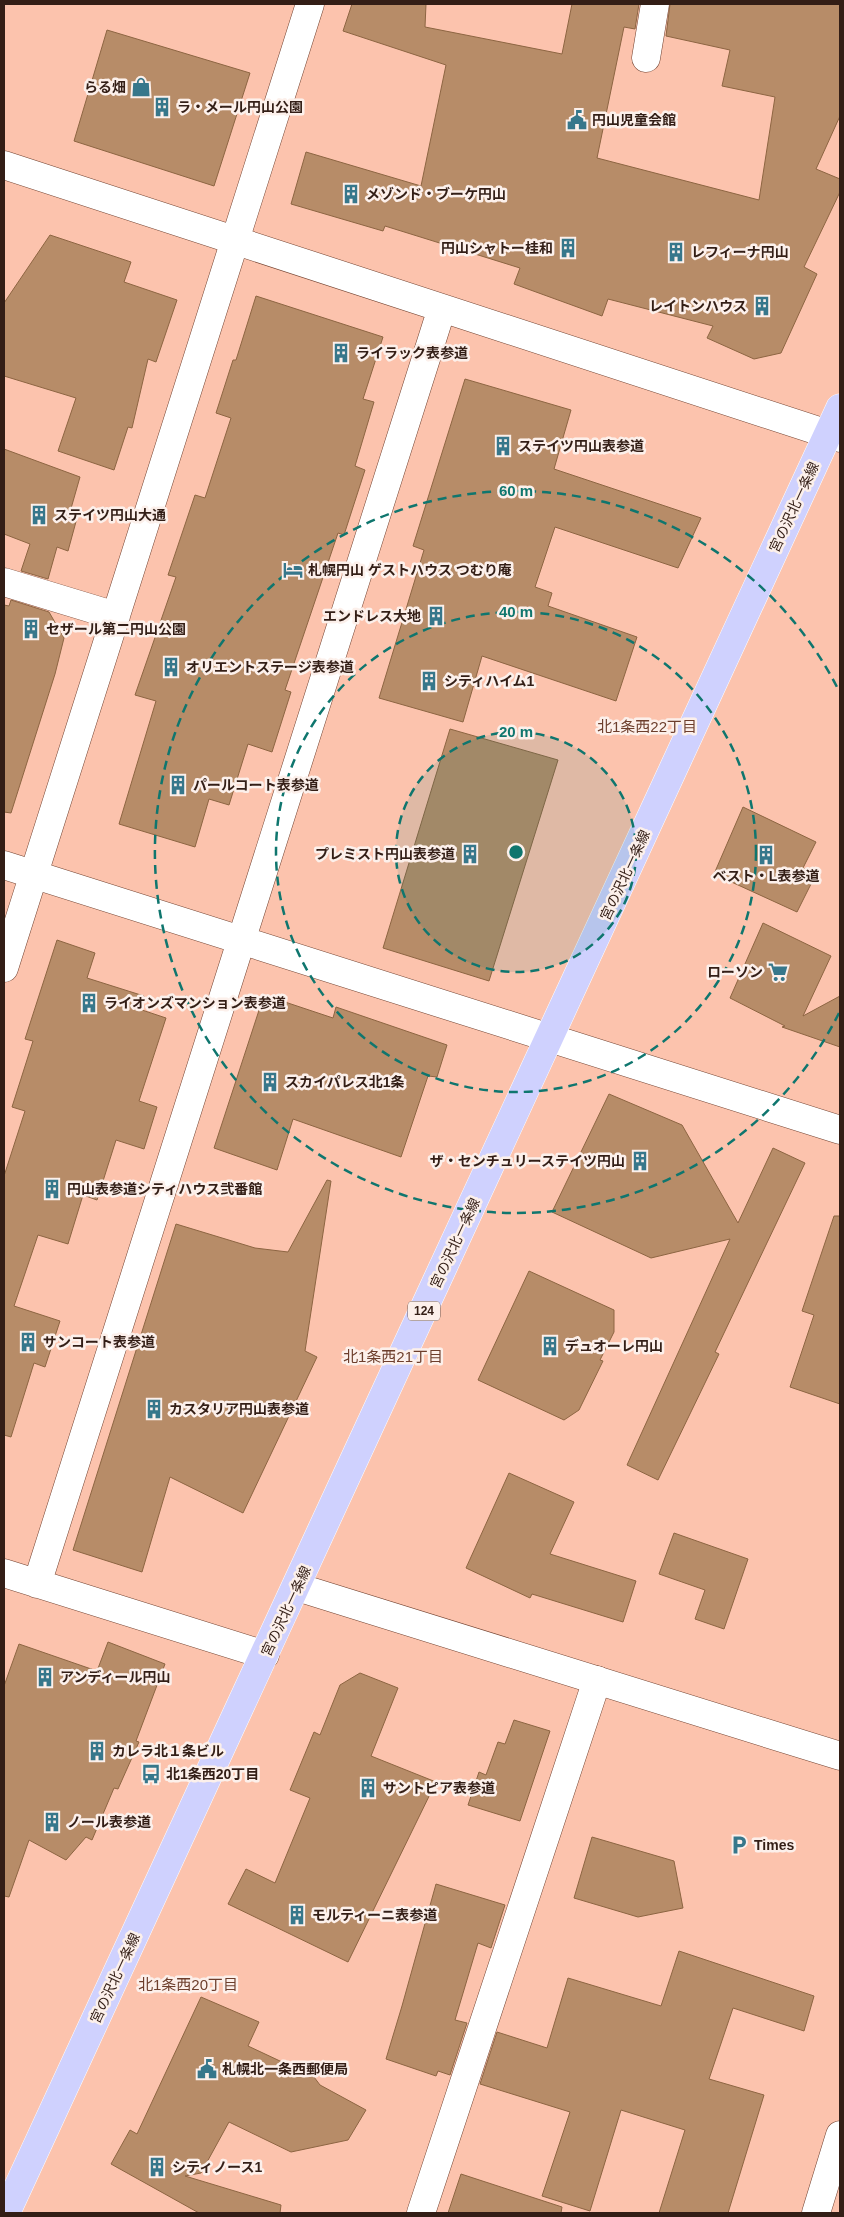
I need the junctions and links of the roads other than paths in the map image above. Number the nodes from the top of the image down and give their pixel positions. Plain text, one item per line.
1 (310, 4) edge
2 (655, 4) edge
3 (646, 58) dead end
4 (4, 165) edge
5 (235, 240) junction
6 (442, 308) junction
7 (840, 408) edge
8 (834, 436) edge
9 (4, 582) edge
10 (116, 616) junction
11 (4, 865) edge
12 (34, 874) junction
13 (241, 941) junction
14 (4, 968) edge
15 (550, 1038) junction
16 (840, 1130) edge
17 (4, 1573) edge
18 (37, 1584) junction
19 (297, 1587) junction
20 (265, 1655) junction
21 (597, 1680) junction
22 (840, 1756) edge
23 (840, 2135) edge
24 (6, 2213) edge
25 (420, 2213) edge
26 (816, 2213) edge

1 - 5 street
2 - 3 street
4 - 5 street
5 - 6 street
5 - 10 street
6 - 8 street
6 - 13 street
7 - 8 main road, 宮の沢北一条線 / 124
8 - 15 main road, 宮の沢北一条線 / 124
9 - 10 street
10 - 12 street
11 - 12 street
12 - 13 street
12 - 14 street
13 - 15 street
13 - 18 street
15 - 16 street
15 - 19 main road, 宮の沢北一条線 / 124
17 - 18 street
18 - 20 street
19 - 20 main road, 宮の沢北一条線 / 124
19 - 21 street
20 - 24 main road, 宮の沢北一条線 / 124
21 - 22 street
21 - 25 street
23 - 26 street

